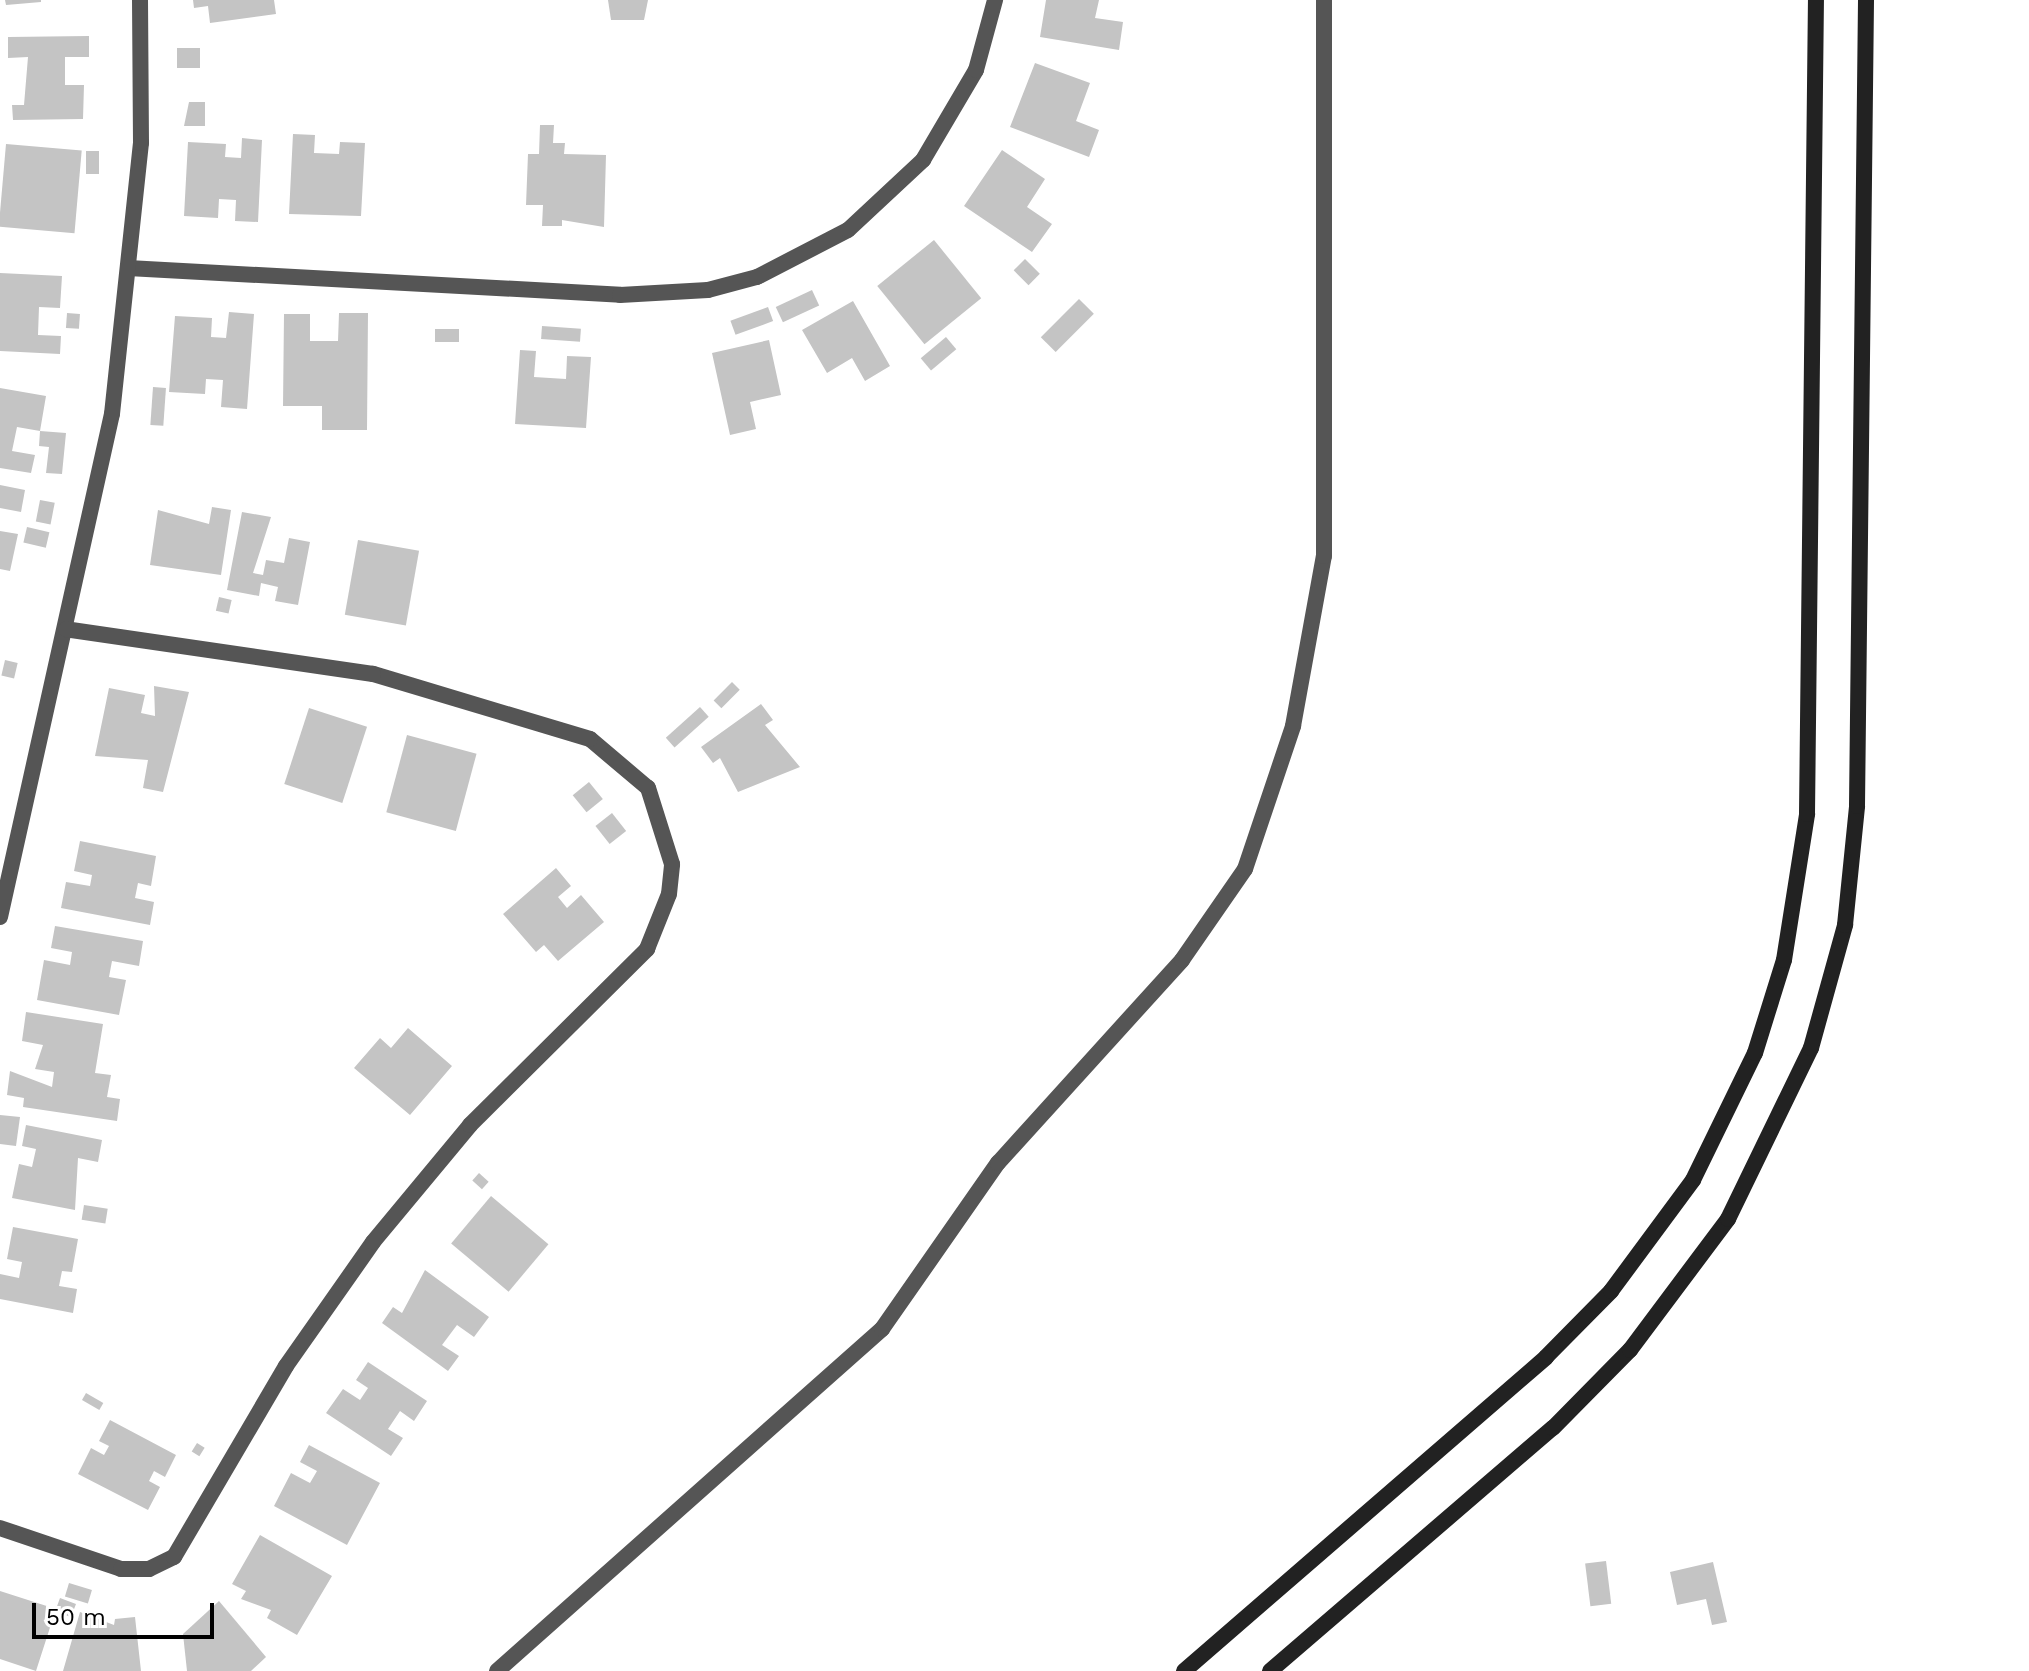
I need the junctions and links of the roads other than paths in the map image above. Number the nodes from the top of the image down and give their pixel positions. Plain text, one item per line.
1 (140, 0) edge
2 (995, 0) edge
3 (1324, 0) edge
4 (1816, 0) edge
5 (1866, 0) edge
6 (128, 268) junction
7 (66, 629) junction
8 (0, 917) edge
9 (0, 1528) edge
10 (497, 1671) edge
11 (1184, 1671) edge
12 (1270, 1671) edge

1 - 6 street
2 - 6 street
3 - 10 street
4 - 11 street
5 - 12 street
6 - 7 street
7 - 8 street
7 - 9 street

